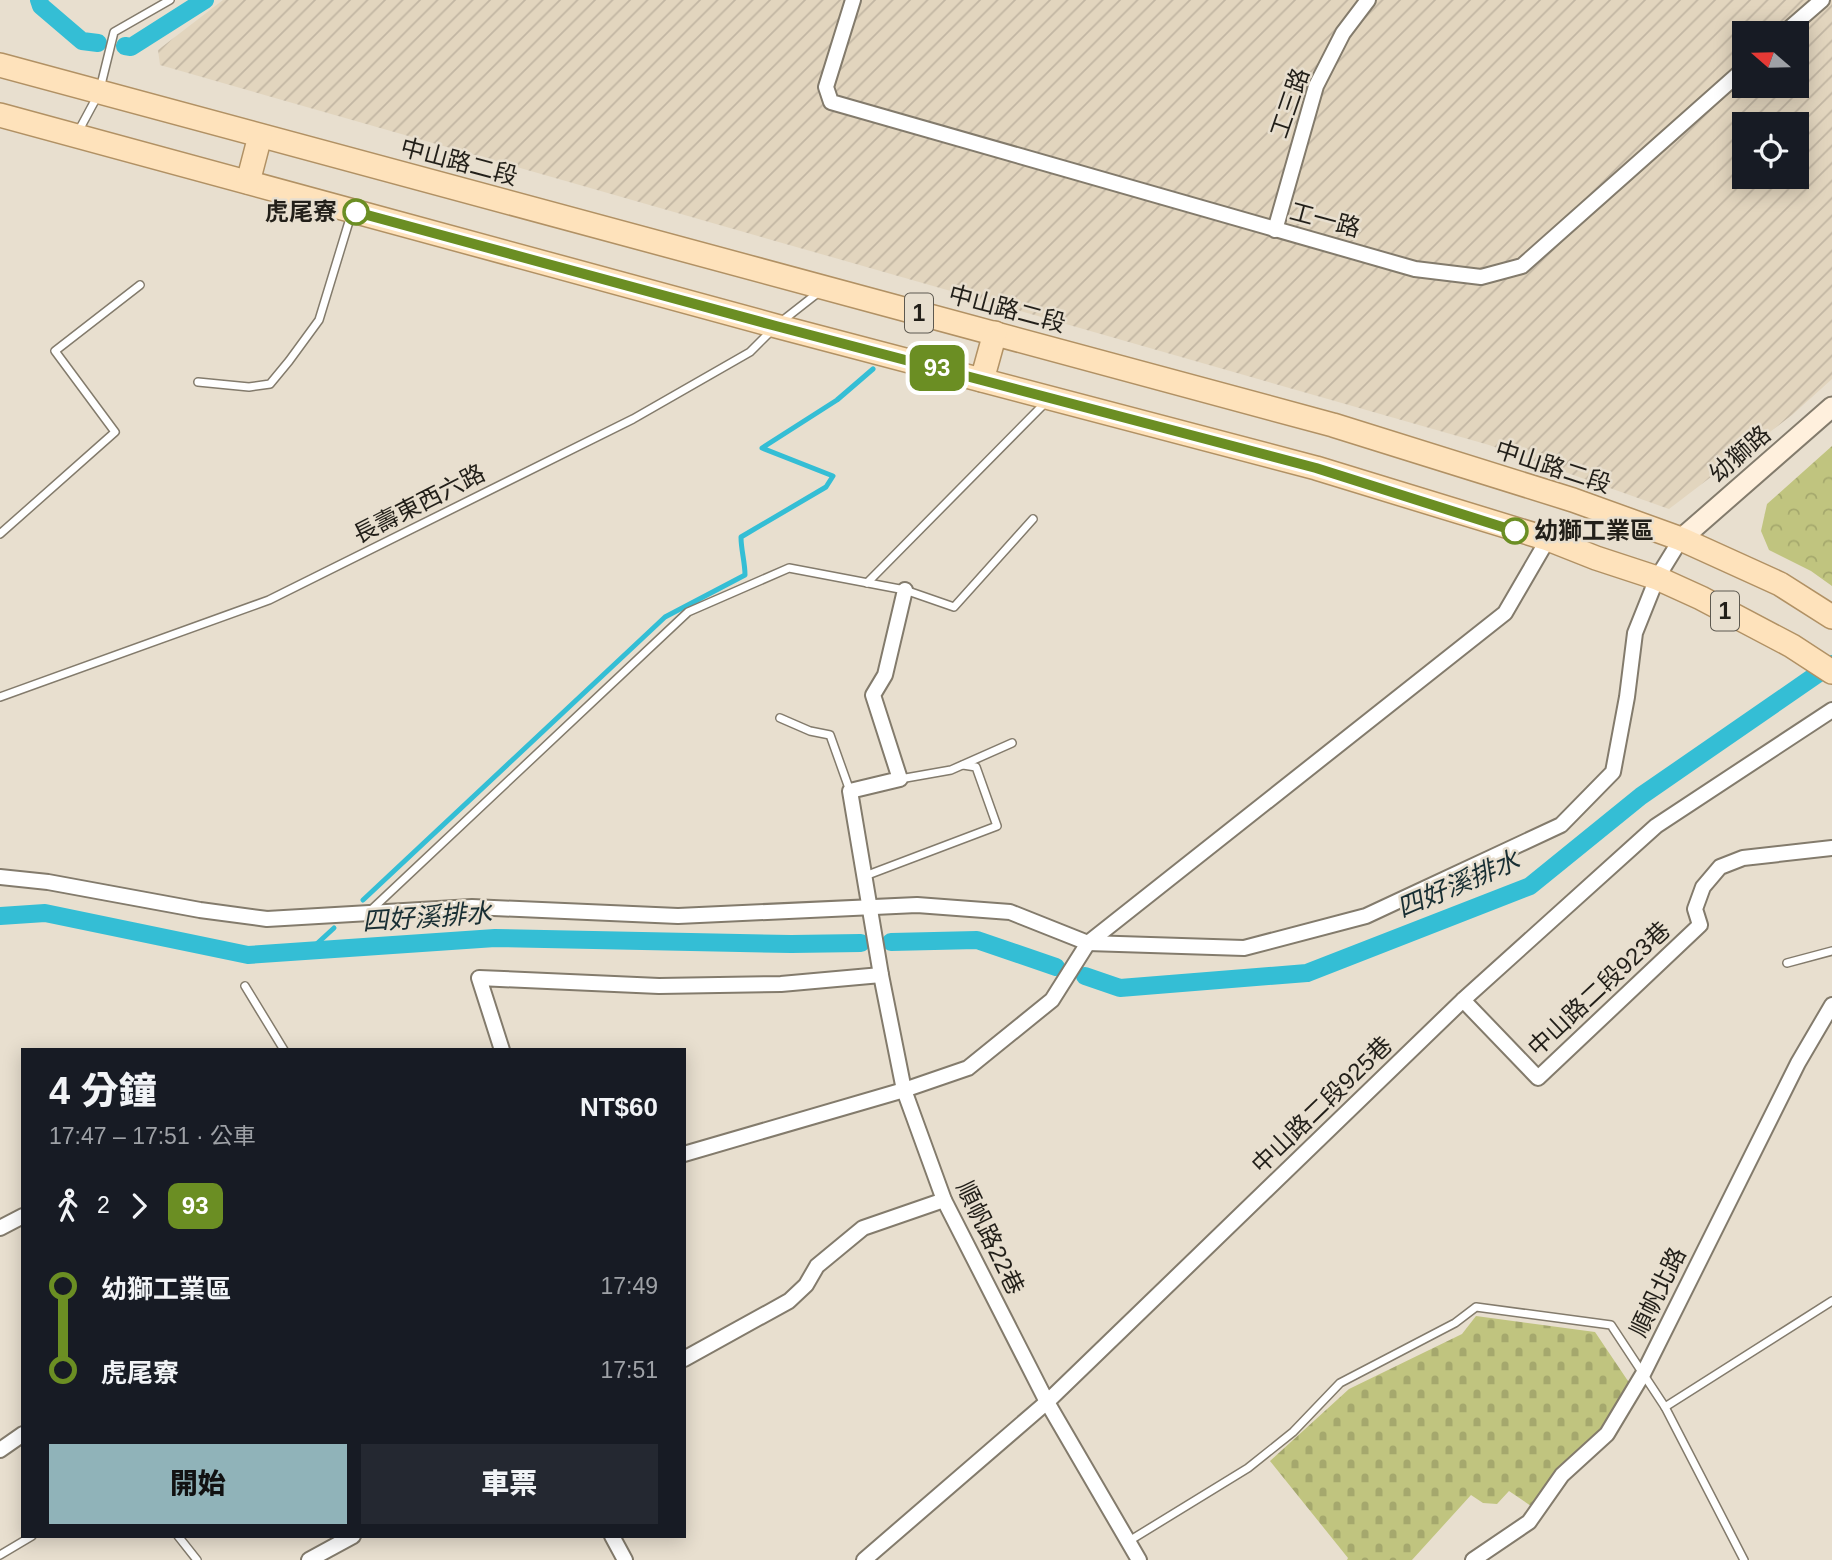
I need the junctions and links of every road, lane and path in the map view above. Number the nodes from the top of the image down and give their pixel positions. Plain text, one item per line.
1 (169, 0) edge
2 (853, 0) edge
3 (1368, 0) edge
4 (1822, 0) edge
5 (1798, 21) edge
6 (0, 65) edge
7 (1732, 80) edge
8 (99, 93) junction
9 (0, 115) edge
10 (76, 136) junction
11 (260, 136) junction
12 (248, 182) junction
13 (352, 211) junction
14 (1275, 230) junction
15 (140, 285) dead end
16 (825, 287) junction
17 (776, 326) junction
18 (995, 333) junction
19 (982, 380) junction
20 (198, 382) dead end
21 (1051, 398) junction
22 (1832, 407) edge
23 (1033, 519) dead end
24 (0, 534) edge
25 (1548, 539) junction
26 (1681, 539) junction
27 (1657, 578) junction
28 (867, 583) junction
29 (905, 590) junction
30 (1826, 613) edge
31 (1832, 672) edge
32 (0, 697) edge
33 (1832, 710) edge
34 (780, 718) dead end
35 (1012, 743) dead end
36 (963, 765) junction
37 (900, 779) junction
38 (850, 791) junction
39 (1832, 848) edge
40 (865, 876) junction
41 (0, 877) edge
42 (871, 908) junction
43 (366, 913) junction
44 (1088, 943) junction
45 (1832, 951) edge
46 (1787, 963) dead end
47 (881, 975) junction
48 (245, 986) dead end
49 (1463, 1000) junction
50 (1832, 1005) edge
51 (283, 1048) edge
52 (501, 1048) edge
53 (904, 1090) junction
54 (686, 1153) edge
55 (944, 1200) junction
56 (21, 1217) edge
57 (0, 1228) edge
58 (1832, 1301) edge
59 (686, 1358) edge
60 (1643, 1374) junction
61 (1048, 1402) junction
62 (1665, 1407) junction
63 (21, 1435) edge
64 (0, 1450) edge
65 (29, 1538) edge
66 (180, 1538) edge
67 (349, 1538) edge
68 (613, 1538) edge
69 (1129, 1541) junction
70 (0, 1555) edge
71 (197, 1560) edge
72 (309, 1560) edge
73 (625, 1560) edge
74 (864, 1560) edge
75 (1139, 1560) edge
76 (1474, 1560) edge
77 (1744, 1560) edge

1 - 8 lane
2 - 14 street, 工一路
3 - 14 street, 工三路
4 - 5 street
6 - 8 main road, 中山路二段 / 1
7 - 14 street, 工一路
8 - 10 lane
8 - 11 main road, 中山路二段 / 1
9 - 10 main road, 1
10 - 12 main road, 1
11 - 12 main road
11 - 16 main road, 中山路二段 / 1
12 - 13 main road, 1
13 - 17 main road, 1
13 - 20 lane
15 - 24 lane
16 - 17 lane, 長壽東西六路
16 - 18 main road, 中山路二段 / 1
17 - 19 main road, 1
17 - 32 lane, 長壽東西六路
18 - 19 main road
18 - 26 main road, 中山路二段 / 1
19 - 21 main road, 1
21 - 25 main road, 1
21 - 28 lane
22 - 26 street, 幼獅路
23 - 29 lane
25 - 27 main road, 1
25 - 44 street
26 - 27 street
26 - 30 main road, 中山路二段 / 1
27 - 31 main road, 1
27 - 44 street
28 - 29 lane
28 - 43 lane
29 - 37 street
33 - 49 street, 中山路二段925巷
34 - 38 lane
35 - 36 lane
36 - 37 lane
36 - 40 lane
37 - 38 street
38 - 40 street, 順帆路22巷
39 - 49 street, 中山路二段923巷
40 - 42 street, 順帆路22巷
41 - 43 street
42 - 43 street
42 - 44 street
42 - 47 street, 順帆路22巷
44 - 53 street
45 - 46 lane
47 - 52 street
47 - 53 street, 順帆路22巷
48 - 51 lane
49 - 61 street, 中山路二段925巷
50 - 60 street, 順帆北路
53 - 54 street
53 - 55 street, 順帆路22巷
55 - 59 street
55 - 61 street, 順帆路22巷
56 - 57 street
58 - 62 lane
60 - 62 lane
60 - 69 lane
60 - 76 street, 順帆北路
61 - 69 street, 順帆路22巷
61 - 74 street, 中山路二段925巷
62 - 77 lane
63 - 64 street
65 - 70 lane
66 - 71 lane
67 - 72 street
68 - 73 street
69 - 75 street, 順帆路22巷

